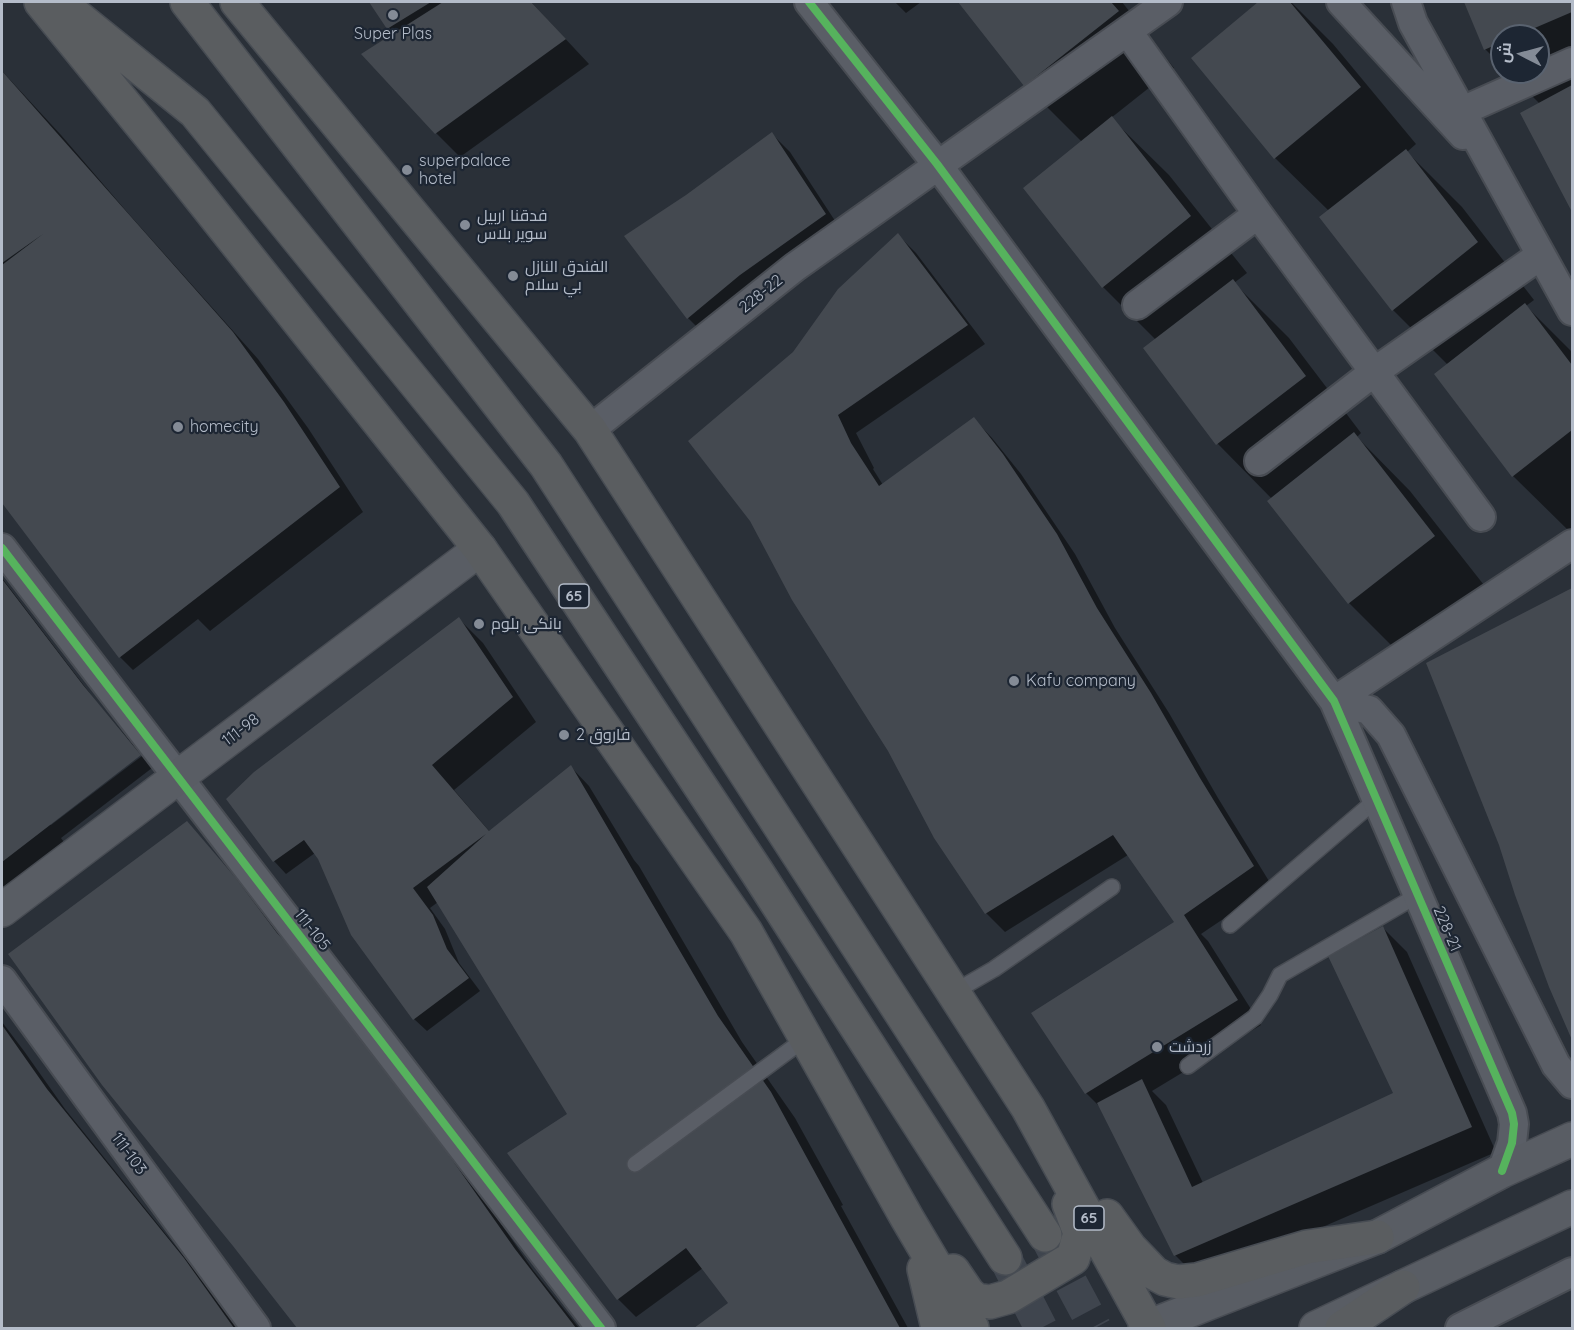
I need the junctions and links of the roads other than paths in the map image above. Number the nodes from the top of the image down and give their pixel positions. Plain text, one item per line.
1 (41, 2) edge
2 (59, 2) edge
3 (187, 2) edge
4 (237, 2) edge
5 (809, 2) edge
6 (1167, 2) edge
7 (1341, 2) edge
8 (1406, 2) edge
9 (1128, 32) junction
10 (1572, 62) edge
11 (1462, 111) junction
12 (937, 164) junction
13 (1491, 164) junction
14 (1258, 214) junction
15 (1541, 255) junction
16 (1568, 294) edge
17 (1137, 305) dead end
18 (1374, 372) junction
19 (591, 430) junction
20 (1259, 461) dead end
21 (1481, 517) dead end
22 (1572, 544) edge
23 (2, 548) edge
24 (480, 549) junction
25 (1334, 701) junction
26 (178, 777) junction
27 (1377, 799) junction
28 (1112, 887) dead end
29 (1418, 895) junction
30 (2, 910) edge
31 (1230, 925) dead end
32 (2, 980) edge
33 (954, 992) junction
34 (806, 1038) junction
35 (1188, 1066) dead end
36 (1572, 1084) edge
37 (1028, 1108) junction
38 (856, 1129) junction
39 (1572, 1139) edge
40 (635, 1164) dead end
41 (1503, 1171) junction
42 (1572, 1207) edge
43 (907, 1218) junction
44 (1045, 1235) tunnel mouth
45 (1377, 1237) junction
46 (1005, 1258) tunnel mouth
47 (1572, 1272) edge
48 (1403, 1287) junction
49 (1148, 1328) edge
50 (256, 1329) edge
51 (601, 1329) edge
52 (938, 1329) edge
53 (972, 1329) edge
54 (1316, 1329) edge
55 (1342, 1329) edge
56 (1461, 1329) edge

1 - 24 highway
2 - 46 highway, 65
3 - 44 highway
4 - 19 highway, 65
5 - 12 street, 228-21
6 - 9 street, 228-22
7 - 13 street
8 - 11 street
9 - 12 street, 228-22
9 - 14 street
10 - 11 street
11 - 13 street
12 - 19 street, 228-22
12 - 25 street, 228-21
13 - 15 street
14 - 17 street
14 - 18 street
15 - 16 street
15 - 18 street
18 - 20 street
18 - 21 street
19 - 33 highway, 65
22 - 25 street
23 - 26 street, 111-105
24 - 26 main road, 111-98
24 - 34 highway
25 - 27 street, 228-21
25 - 36 street
26 - 30 main road, 111-98
26 - 51 street, 111-105
27 - 29 street, 228-21
27 - 31 lane
28 - 33 lane
29 - 35 lane
29 - 41 street, 228-21
32 - 50 street, 111-103
33 - 37 highway, 65
34 - 38 highway
34 - 40 lane
37 - 38 highway
37 - 45 highway
37 - 49 highway, 65
38 - 43 highway
39 - 41 main road
41 - 45 main road
42 - 48 main road
43 - 52 highway
43 - 53 highway
45 - 49 main road
47 - 56 street
48 - 54 main road
48 - 55 highway

